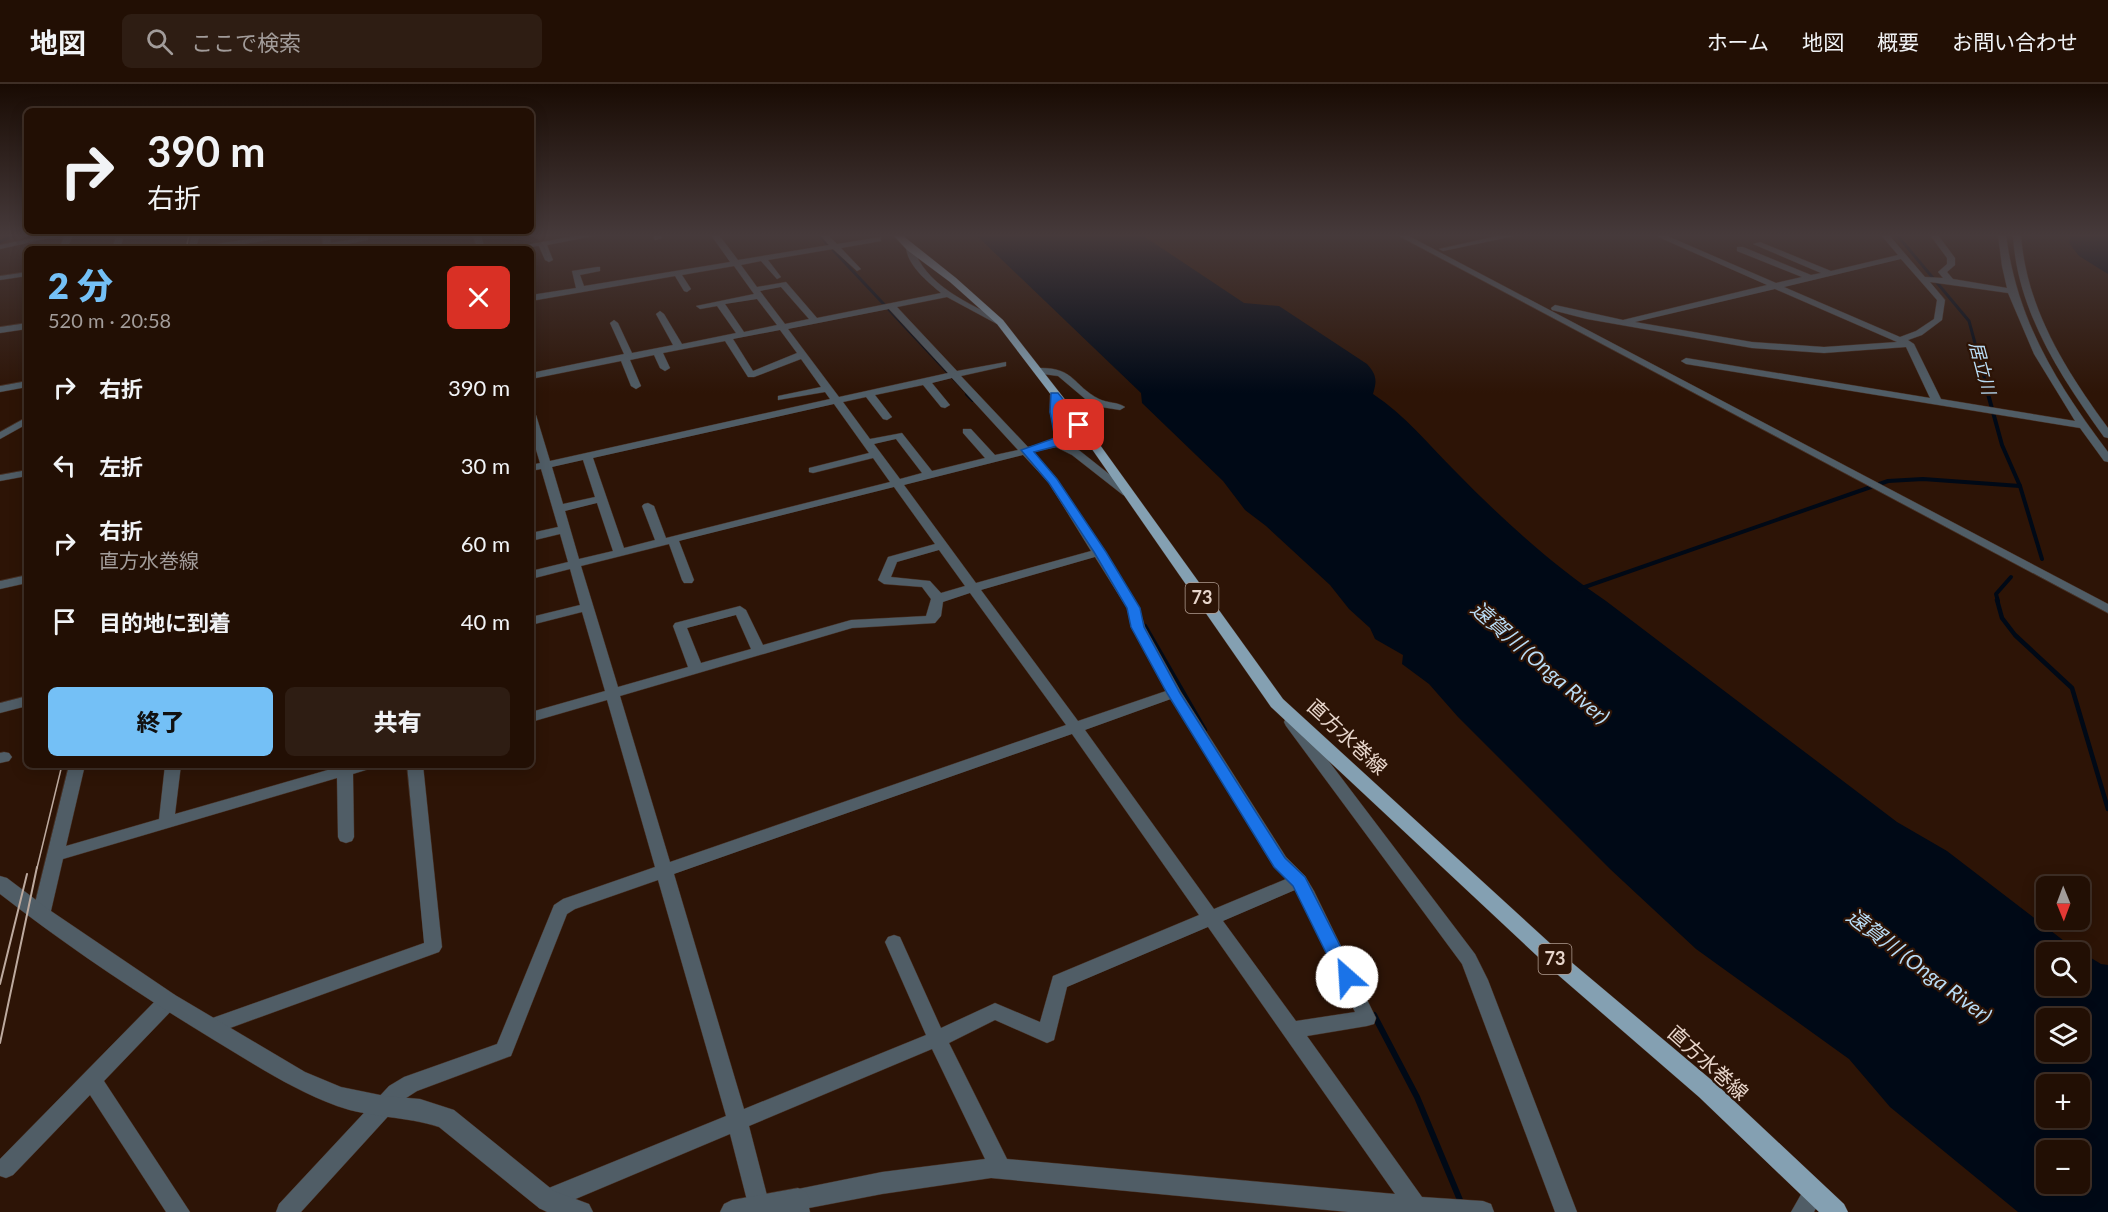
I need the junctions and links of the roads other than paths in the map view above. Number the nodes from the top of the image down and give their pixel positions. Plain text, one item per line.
1 (589, 288) edge
2 (755, 288) edge
3 (769, 288) edge
4 (786, 288) edge
5 (939, 288) edge
6 (962, 288) edge
7 (1501, 288) edge
8 (1516, 288) edge
9 (1770, 288) edge
10 (1781, 288) edge
11 (1932, 288) edge
12 (1990, 288) edge
13 (2011, 288) edge
14 (2026, 288) edge
15 (581, 289) joint
16 (757, 291) junction
17 (2012, 291) junction
18 (946, 295) junction
19 (534, 297) edge
20 (720, 303) junction
21 (700, 306) dead end
22 (887, 306) junction
23 (1555, 308) junction
24 (660, 314) dead end
25 (815, 321) junction
26 (1000, 322) junction
27 (1621, 322) junction
28 (614, 323) dead end
29 (24, 326) edge
30 (785, 327) junction
31 (0, 330) edge
32 (741, 334) junction
33 (727, 337) junction
34 (1906, 342) junction
35 (1610, 345) junction
36 (679, 347) junction
37 (657, 351) junction
38 (801, 355) junction
39 (627, 357) junction
40 (1686, 361) dead end
41 (1002, 364) dead end
42 (665, 368) dead end
43 (1038, 371) junction
44 (534, 375) edge
45 (951, 375) junction
46 (925, 381) junction
47 (24, 385) edge
48 (636, 386) dead end
49 (0, 389) edge
50 (827, 389) junction
51 (869, 394) junction
52 (1055, 395) junction
53 (782, 398) dead end
54 (838, 400) junction
55 (1938, 403) junction
56 (945, 405) dead end
57 (1120, 407) dead end
58 (2090, 411) junction
59 (887, 417) dead end
60 (24, 422) edge
61 (534, 425) edge
62 (2081, 425) junction
63 (967, 431) dead end
64 (2108, 435) edge
65 (0, 436) edge
66 (869, 442) junction
67 (1057, 442) junction
68 (1027, 450) junction
69 (876, 454) junction
70 (587, 456) junction
71 (992, 459) junction
72 (2108, 459) edge
73 (546, 465) junction
74 (534, 467) edge
75 (813, 470) dead end
76 (24, 474) edge
77 (930, 476) junction
78 (0, 478) edge
79 (899, 484) junction
80 (1127, 493) junction
81 (602, 499) junction
82 (648, 506) dead end
83 (558, 509) junction
84 (564, 529) junction
85 (534, 536) edge
86 (667, 542) junction
87 (942, 546) junction
88 (620, 553) junction
89 (1096, 553) junction
90 (574, 564) junction
91 (534, 574) edge
92 (24, 580) edge
93 (688, 580) dead end
94 (0, 585) edge
95 (975, 586) junction
96 (941, 597) junction
97 (587, 608) junction
98 (2108, 609) edge
99 (534, 620) edge
100 (759, 651) junction
101 (696, 669) junction
102 (613, 693) junction
103 (1174, 693) junction
104 (24, 702) edge
105 (1277, 703) junction
106 (0, 708) edge
107 (534, 716) edge
108 (1078, 726) junction
109 (75, 768) edge
110 (173, 768) edge
111 (354, 768) edge
112 (415, 768) edge
113 (345, 771) junction
114 (166, 823) junction
115 (346, 837) dead end
116 (56, 855) junction
117 (663, 871) junction
118 (1299, 881) junction
119 (0, 883) edge
120 (41, 915) junction
121 (1217, 917) junction
122 (894, 942) dead end
123 (168, 1000) junction
124 (210, 1027) junction
125 (1293, 1030) junction
126 (937, 1039) junction
127 (92, 1080) junction
128 (385, 1107) junction
129 (737, 1120) junction
130 (6, 1168) dead end
131 (999, 1168) junction
132 (1814, 1191) junction
133 (548, 1200) junction
134 (799, 1206) edge
135 (759, 1207) junction
136 (1417, 1207) junction
137 (1470, 1211) edge
138 (179, 1212) edge
139 (287, 1212) edge
140 (581, 1212) edge
141 (732, 1212) edge
142 (1566, 1212) edge
143 (1802, 1212) edge
144 (1836, 1212) edge

1 - 15 street
2 - 16 street
3 - 16 street
4 - 25 street
5 - 18 street
6 - 26 main road, 直方水巻線 / 73
7 - 35 street
8 - 23 street
9 - 27 street
10 - 34 street
11 - 34 street
12 - 17 street
13 - 17 street
14 - 58 street
15 - 19 street
16 - 20 street
16 - 30 street
17 - 62 street
18 - 22 street
18 - 26 street
20 - 21 street
20 - 32 street
22 - 25 street
22 - 45 street
23 - 27 street
23 - 35 street
24 - 36 street
25 - 30 street
26 - 43 main road, 直方水巻線 / 73
27 - 34 street
28 - 39 street
29 - 31 street
30 - 32 street
30 - 38 street
32 - 33 street
33 - 36 street
33 - 38 street
34 - 55 street
35 - 98 street
36 - 37 street
37 - 39 street
37 - 42 street
38 - 50 street
39 - 44 street
39 - 48 street
40 - 55 street
41 - 45 street
43 - 52 main road, 直方水巻線 / 73
43 - 57 street
45 - 46 street
45 - 68 street
46 - 51 street
46 - 56 street
47 - 49 street
50 - 53 street
50 - 54 street
51 - 54 street
51 - 59 street
52 - 67 street
52 - 80 main road, 直方水巻線 / 73
54 - 66 street
54 - 70 street
55 - 62 street
58 - 62 street
58 - 64 street
60 - 65 street
61 - 73 street
62 - 72 street
63 - 71 street
66 - 69 street
66 - 77 street
67 - 68 street
67 - 80 street
68 - 71 street
68 - 89 street
69 - 75 street
69 - 79 street
70 - 73 street
70 - 81 street
71 - 77 street
73 - 74 street
73 - 83 street
76 - 78 street
77 - 79 street
79 - 86 street
79 - 87 street
80 - 105 main road, 直方水巻線 / 73
81 - 83 street
81 - 88 street
82 - 86 street
83 - 84 street
84 - 85 street
84 - 90 street
86 - 88 street
86 - 93 street
87 - 95 street
87 - 96 street
88 - 90 street
89 - 95 street
89 - 103 street
90 - 91 street
90 - 97 street
92 - 94 street
95 - 96 street
95 - 108 street
96 - 100 street
97 - 99 street
97 - 102 street
100 - 101 street
100 - 101 street
101 - 102 street
102 - 107 street
102 - 117 street
103 - 108 street
103 - 118 street
104 - 106 street
105 - 132 main road, 直方水巻線 / 73
105 - 142 street
108 - 117 street
108 - 121 street
109 - 116 street
110 - 114 street
111 - 113 street
112 - 124 street
113 - 114 street
113 - 115 street
114 - 116 street
116 - 120 street
117 - 128 street
117 - 129 street
118 - 121 street
118 - 125 street
119 - 120 street
120 - 123 street
121 - 125 street
121 - 126 street
122 - 126 street
123 - 124 street
123 - 127 street
124 - 128 street
125 - 136 street
126 - 129 street
126 - 131 street
127 - 130 street
127 - 138 street
128 - 133 street
128 - 139 street
129 - 133 street
129 - 135 street
131 - 134 street
131 - 136 street
132 - 143 street
132 - 144 main road, 直方水巻線 / 73
133 - 140 street
134 - 135 street
135 - 141 street
136 - 137 street

